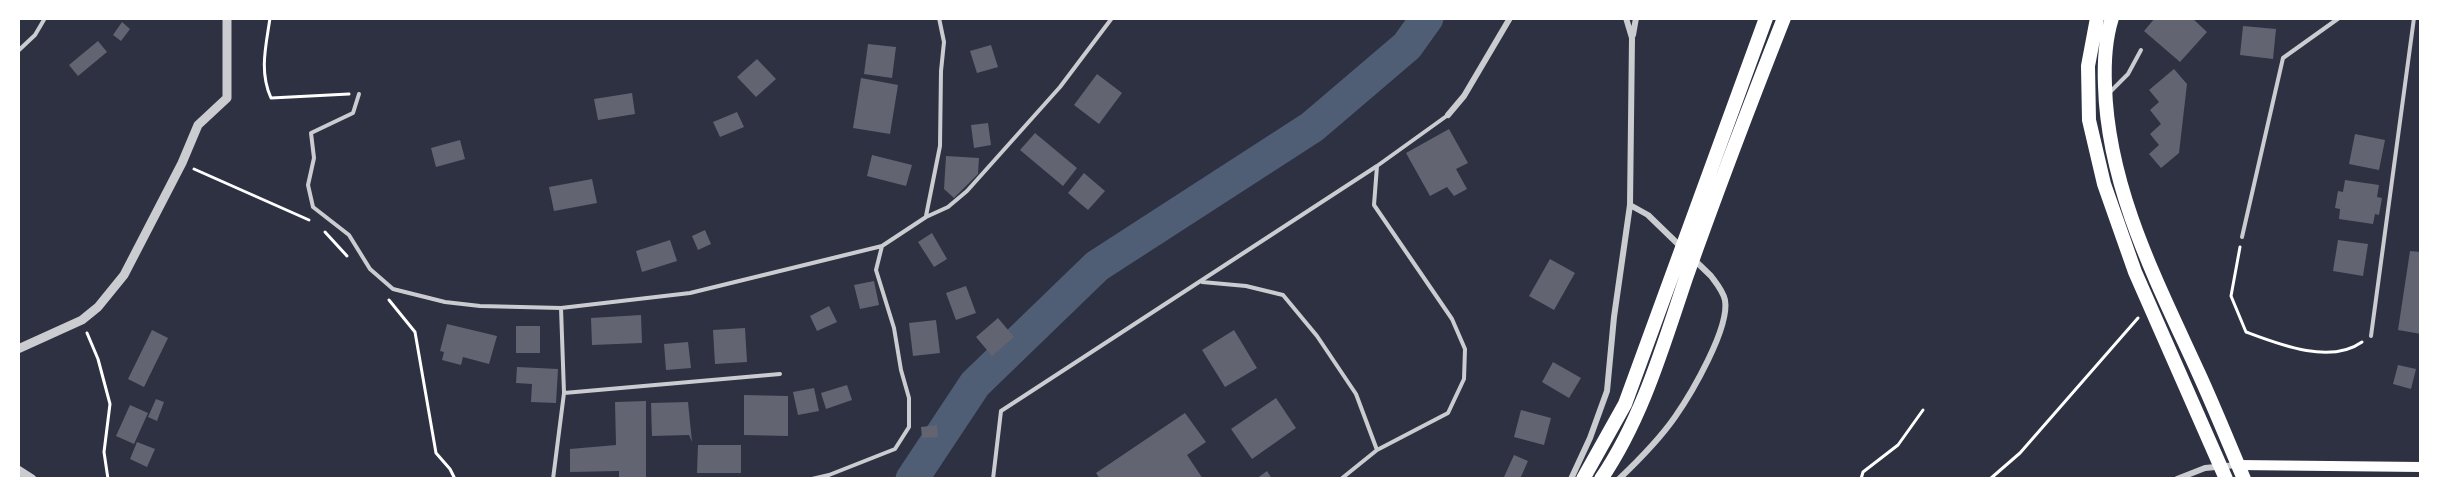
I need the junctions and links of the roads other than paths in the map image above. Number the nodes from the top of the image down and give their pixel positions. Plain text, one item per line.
1 (45, 18) edge
2 (227, 18) edge
3 (939, 18) edge
4 (1112, 18) edge
5 (1510, 18) edge
6 (1626, 18) edge
7 (1636, 18) edge
8 (1766, 18) edge
9 (1784, 18) edge
10 (2097, 18) edge
11 (2112, 18) edge
12 (2339, 18) edge
13 (2414, 18) edge
14 (1632, 38) junction
15 (2141, 50) dead end
16 (18, 51) edge
17 (359, 94) road end
18 (2105, 96) junction
19 (1448, 115) joint
20 (1377, 166) junction
21 (1630, 205) junction
22 (926, 217) junction
23 (2242, 237) road end
24 (882, 246) junction
25 (1201, 282) junction
26 (561, 308) junction
27 (2371, 336) road end
28 (18, 350) edge
29 (780, 375) dead end
30 (564, 393) junction
31 (1377, 450) junction
32 (2238, 465) junction
33 (2220, 466) junction
34 (2421, 468) edge
35 (18, 470) edge
36 (32, 479) edge
37 (553, 479) edge
38 (812, 479) edge
39 (993, 479) edge
40 (1341, 479) edge
41 (1571, 479) edge
42 (1583, 479) edge
43 (1601, 479) edge
44 (1619, 479) edge
45 (2177, 479) edge
46 (2226, 479) edge
47 (2244, 479) edge

1 - 16 lane
2 - 28 street
3 - 22 lane
4 - 22 lane
5 - 19 street
6 - 14 street
7 - 14 street
8 - 42 highway
9 - 43 highway
10 - 33 highway
11 - 18 highway
12 - 23 lane
13 - 27 lane
14 - 21 street
15 - 18 lane
17 - 26 lane
18 - 32 highway
19 - 20 lane
20 - 25 lane
20 - 31 lane
21 - 41 street
21 - 44 street
22 - 24 lane
24 - 26 lane
24 - 38 lane
25 - 31 lane
25 - 39 lane
26 - 30 lane
29 - 30 lane
30 - 37 lane
31 - 40 lane
32 - 33 street
32 - 34 main road
32 - 47 highway
33 - 45 street
33 - 46 highway
35 - 36 street

